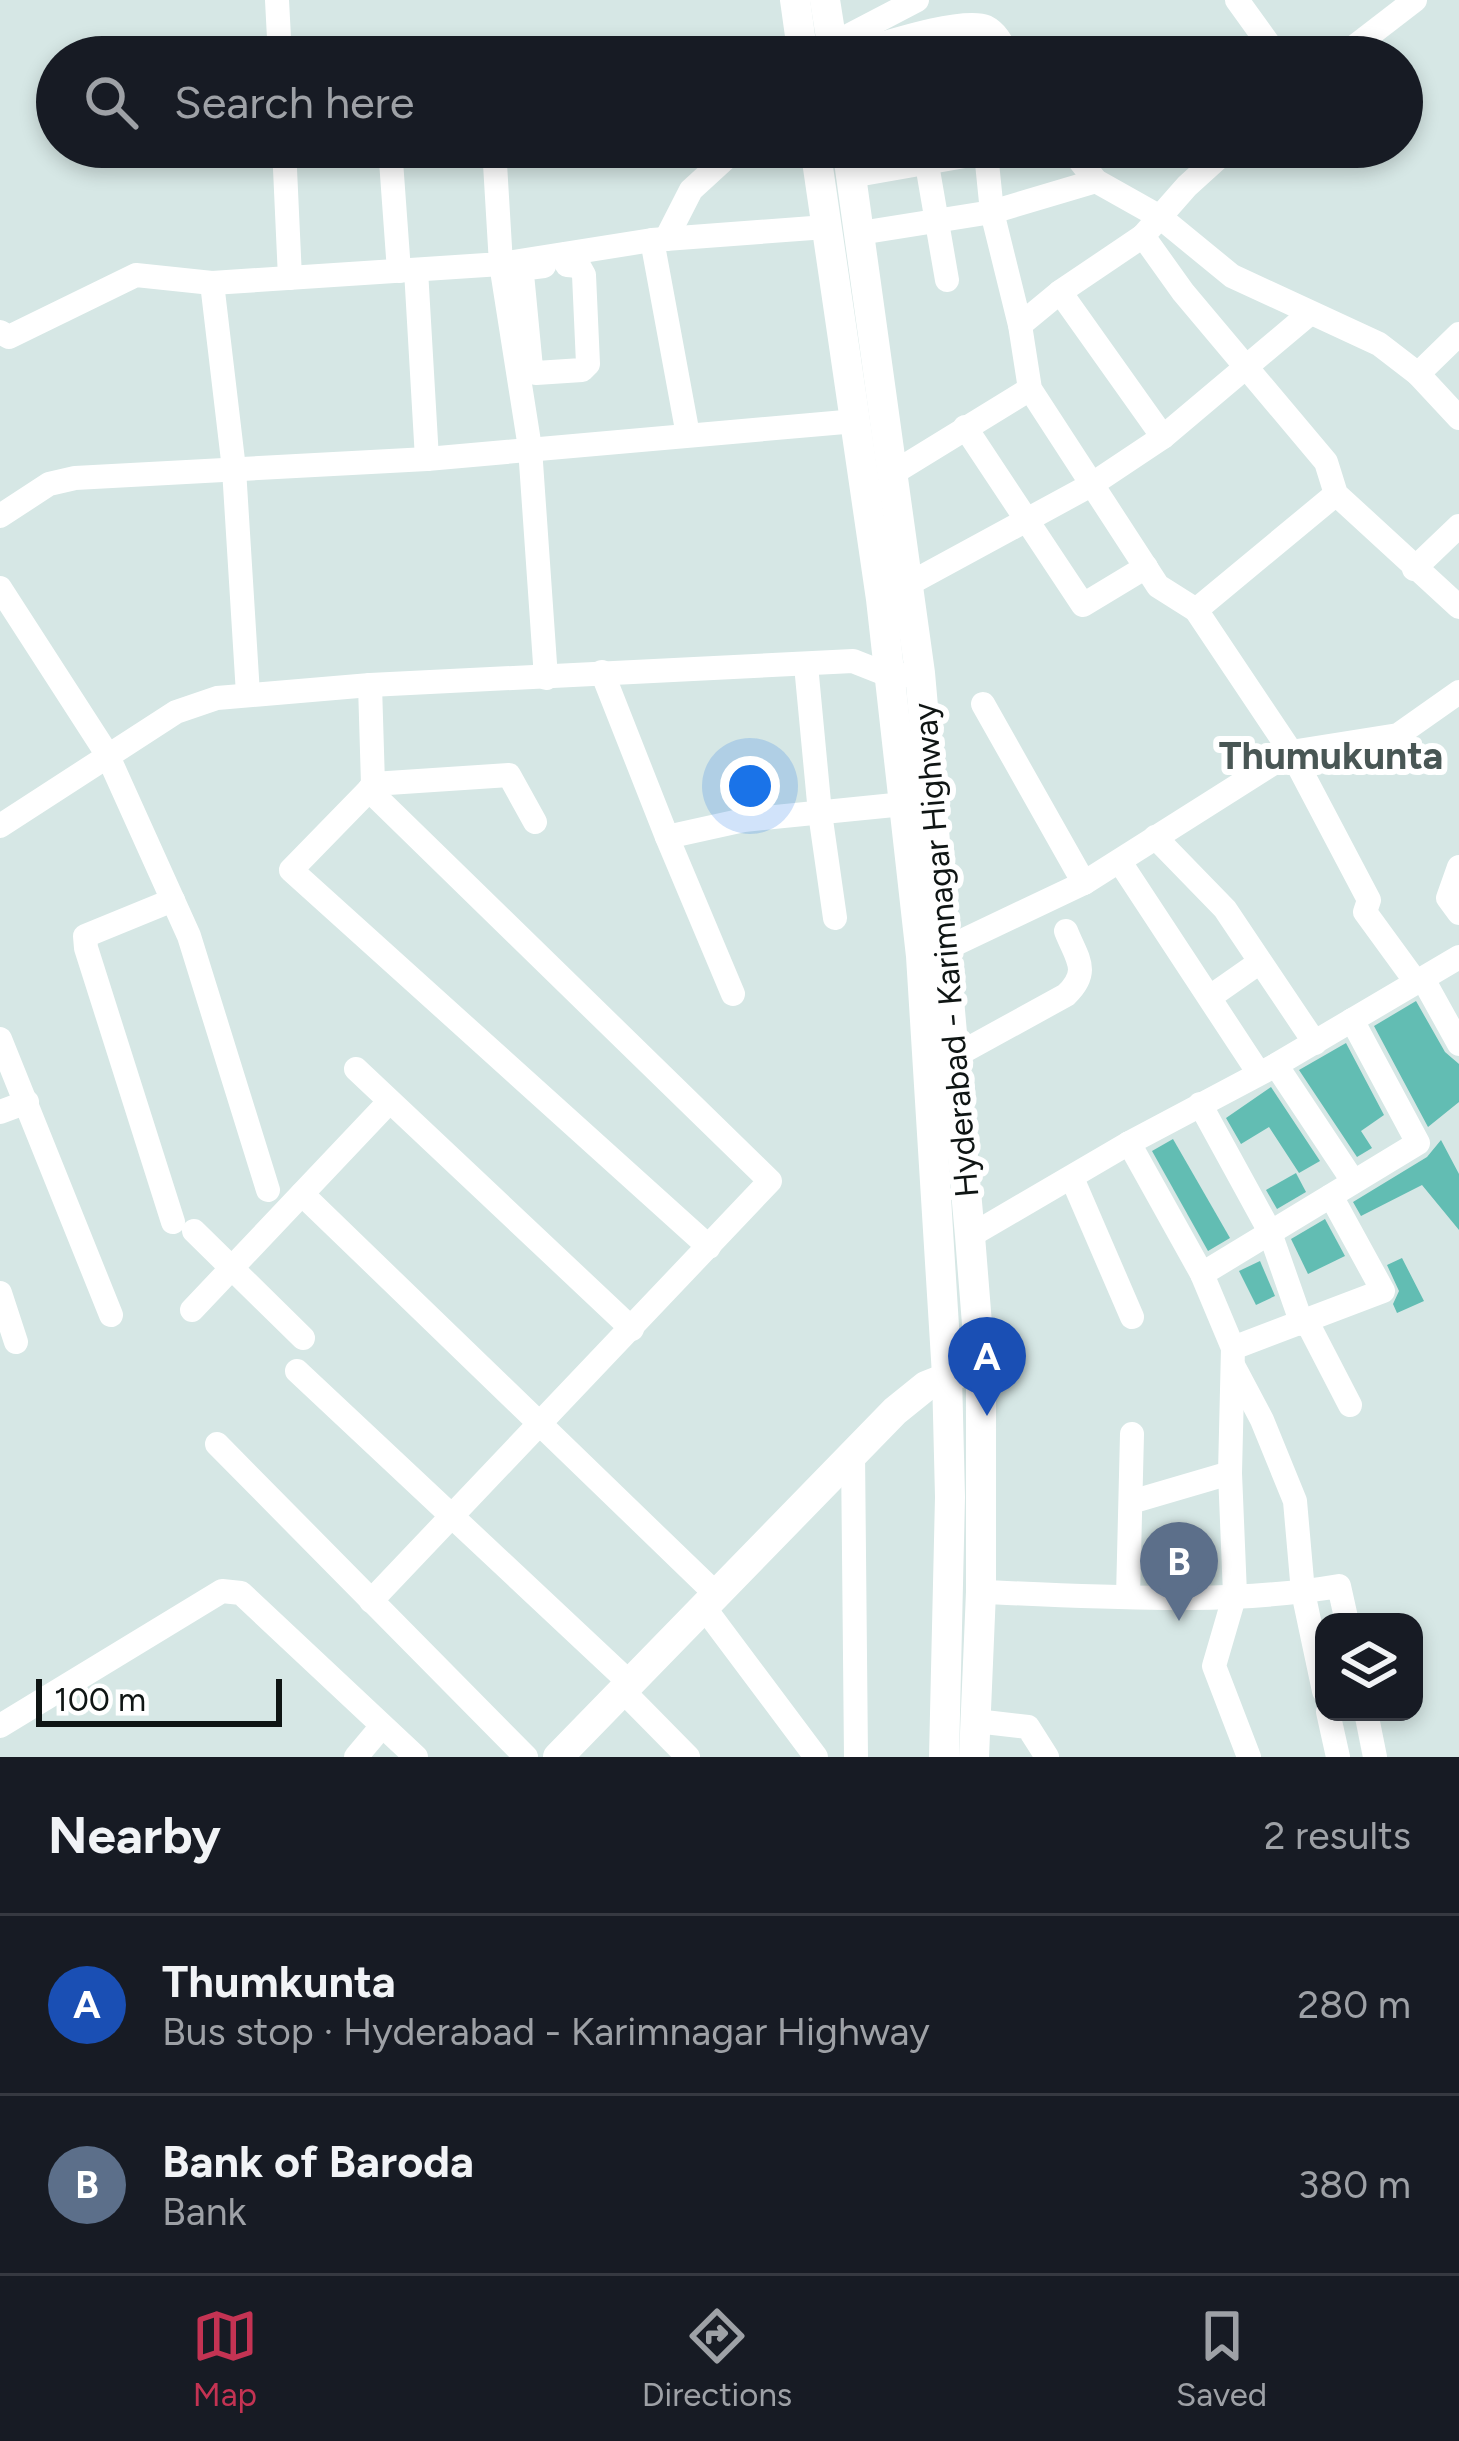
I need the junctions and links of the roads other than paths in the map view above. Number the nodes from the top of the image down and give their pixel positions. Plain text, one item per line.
1 (277, 0) edge
2 (795, 0) edge
3 (825, 0) edge
4 (917, 0) edge
5 (1237, 0) edge
6 (1405, 2) edge
7 (279, 36) edge
8 (816, 36) edge
9 (826, 36) edge
10 (857, 36) edge
11 (934, 36) edge
12 (997, 36) edge
13 (1263, 36) edge
14 (1365, 36) edge
15 (285, 168) edge
16 (393, 168) edge
17 (495, 168) edge
18 (715, 168) edge
19 (818, 168) edge
20 (850, 168) edge
21 (927, 168) edge
22 (988, 168) edge
23 (1086, 168) edge
24 (1209, 168) edge
25 (1096, 181) junction
26 (992, 212) junction
27 (934, 221) junction
28 (826, 227) junction
29 (1151, 227) junction
30 (860, 233) junction
31 (659, 240) junction
32 (555, 256) junction
33 (501, 264) junction
34 (407, 270) junction
35 (290, 278) junction
36 (947, 280) dead end
37 (212, 283) junction
38 (1060, 292) junction
39 (1310, 314) junction
40 (1020, 325) junction
41 (0, 332) edge
42 (1458, 339) edge
43 (1245, 366) junction
44 (1418, 374) junction
45 (1030, 389) junction
46 (1459, 418) edge
47 (856, 421) junction
48 (965, 427) junction
49 (688, 434) junction
50 (1163, 437) junction
51 (530, 448) junction
52 (427, 459) junction
53 (234, 469) junction
54 (890, 475) junction
55 (1091, 485) junction
56 (1336, 494) junction
57 (0, 517) edge
58 (1024, 520) junction
59 (1459, 526) edge
60 (1146, 567) junction
61 (1414, 569) junction
62 (909, 584) junction
63 (0, 588) edge
64 (881, 599) junction
65 (1459, 607) edge
66 (1196, 610) junction
67 (901, 640) junction
68 (853, 662) junction
69 (806, 665) junction
70 (602, 672) junction
71 (906, 675) junction
72 (546, 678) junction
73 (370, 685) junction
74 (1459, 692) edge
75 (248, 694) junction
76 (983, 704) dead end
77 (1291, 752) junction
78 (107, 754) junction
79 (371, 787) junction
80 (904, 804) junction
81 (820, 813) junction
82 (3, 816) edge
83 (535, 822) dead end
84 (668, 837) junction
85 (1155, 837) junction
86 (1120, 862) junction
87 (1459, 867) edge
88 (1084, 883) junction
89 (173, 900) junction
90 (1459, 913) edge
91 (835, 918) dead end
92 (1066, 932) dead end
93 (946, 949) junction
94 (1459, 958) edge
95 (1260, 962) junction
96 (1420, 980) junction
97 (733, 994) dead end
98 (1210, 997) junction
99 (1352, 1020) junction
100 (0, 1040) edge
101 (1315, 1042) junction
102 (1459, 1044) edge
103 (955, 1056) junction
104 (356, 1069) dead end
105 (1267, 1069) junction
106 (27, 1102) junction
107 (388, 1103) junction
108 (1200, 1104) junction
109 (0, 1112) edge
110 (1129, 1143) junction
111 (1072, 1178) junction
112 (1342, 1189) junction
113 (268, 1190) dead end
114 (302, 1194) junction
115 (1269, 1231) junction
116 (970, 1236) junction
117 (709, 1247) junction
118 (232, 1268) junction
119 (1202, 1274) junction
120 (0, 1293) edge
121 (192, 1310) dead end
122 (111, 1316) dead end
123 (1132, 1317) dead end
124 (1305, 1323) junction
125 (632, 1329) junction
126 (303, 1338) dead end
127 (16, 1342) dead end
128 (1233, 1356) junction
129 (980, 1367) junction
130 (297, 1371) dead end
131 (947, 1375) junction
132 (1350, 1405) dead end
133 (540, 1424) junction
134 (1132, 1434) dead end
135 (217, 1444) dead end
136 (853, 1452) junction
137 (1230, 1473) junction
138 (1131, 1502) junction
139 (452, 1512) junction
140 (981, 1592) junction
141 (1303, 1592) junction
142 (1234, 1594) junction
143 (1128, 1597) junction
144 (371, 1601) junction
145 (711, 1602) junction
146 (1345, 1613) edge
147 (1315, 1649) edge
148 (628, 1688) junction
149 (976, 1721) junction
150 (1330, 1721) edge
151 (1368, 1721) edge
152 (0, 1726) edge
153 (382, 1726) junction
154 (356, 1757) edge
155 (416, 1757) edge
156 (526, 1757) edge
157 (558, 1757) edge
158 (688, 1757) edge
159 (816, 1757) edge
160 (856, 1757) edge
161 (944, 1757) edge
162 (974, 1757) edge
163 (1047, 1757) edge
164 (1249, 1757) edge
165 (1338, 1757) edge
166 (1375, 1757) edge

1 - 7 street
2 - 8 main road
3 - 9 main road
4 - 10 street
5 - 13 street
6 - 14 street
11 - 12 street
15 - 35 street
16 - 34 street
17 - 33 street
18 - 31 street
19 - 28 main road, Hyderabad - Karimnagar Highway
20 - 30 main road, Hyderabad - Karimnagar Highway
21 - 27 street
22 - 26 street
23 - 25 street
24 - 29 street
25 - 26 street
25 - 29 street
26 - 27 street
26 - 40 street
27 - 30 street
27 - 36 street
28 - 31 street
28 - 47 main road, Hyderabad - Karimnagar Highway
29 - 38 street
29 - 39 street
29 - 43 street
30 - 54 main road, Hyderabad - Karimnagar Highway
31 - 32 street
31 - 49 street
32 - 32 street
32 - 33 street
33 - 34 street
33 - 51 street
34 - 35 street
34 - 52 street
35 - 37 street
37 - 41 street
37 - 53 street
38 - 40 street
38 - 50 street
39 - 43 street
39 - 44 street
40 - 45 street
42 - 44 street
43 - 50 street
43 - 56 street
44 - 46 street
45 - 48 street
45 - 55 street
47 - 49 street
47 - 64 main road, Hyderabad - Karimnagar Highway
48 - 54 street
48 - 58 street
49 - 51 street
50 - 55 street
51 - 52 street
51 - 72 street
52 - 53 street
53 - 57 street
53 - 75 street
54 - 62 main road, Hyderabad - Karimnagar Highway
55 - 58 street
55 - 60 street
56 - 61 street
56 - 66 street
58 - 60 street
58 - 62 street
59 - 61 street
60 - 66 street
61 - 65 street
62 - 64 street
62 - 67 main road, Hyderabad - Karimnagar Highway
63 - 78 street
64 - 67 main road, Hyderabad - Karimnagar Highway
66 - 77 street
67 - 68 street
67 - 71 main road, Hyderabad - Karimnagar Highway
68 - 69 street
68 - 71 street
69 - 70 street
69 - 81 street
70 - 72 street
70 - 84 street
71 - 80 main road, Hyderabad - Karimnagar Highway
71 - 93 main road, Hyderabad - Karimnagar Highway
72 - 73 street
73 - 75 street
73 - 79 street
74 - 77 street
75 - 78 street
76 - 88 street
77 - 85 street
77 - 96 street
78 - 82 street
78 - 89 street
79 - 83 street
79 - 117 street
79 - 117 street
80 - 81 street
80 - 131 main road, Hyderabad - Karimnagar Highway
81 - 84 street
81 - 91 street
84 - 97 street
85 - 86 street
85 - 95 street
86 - 88 street
86 - 98 street
87 - 90 street
88 - 93 street
89 - 113 street
89 - 118 street
92 - 103 street
93 - 103 main road, Hyderabad - Karimnagar Highway
94 - 96 street
95 - 98 street
95 - 101 street
96 - 99 street
96 - 102 street
98 - 105 street
99 - 101 street
99 - 112 street
100 - 106 street
101 - 105 street
103 - 116 main road, Hyderabad - Karimnagar Highway
104 - 107 street
105 - 108 street
105 - 112 street
106 - 109 street
106 - 122 street
107 - 114 street
107 - 125 street
108 - 110 street
108 - 115 street
110 - 111 street
110 - 119 street
111 - 116 street
111 - 123 street
112 - 115 street
112 - 124 street
114 - 118 street
114 - 133 street
115 - 119 street
115 - 124 street
116 - 129 main road, Hyderabad - Karimnagar Highway
117 - 125 street
118 - 121 street
118 - 126 street
119 - 128 street
120 - 127 street
124 - 128 street
124 - 132 street
125 - 133 street
128 - 137 street
128 - 141 street
129 - 131 main road
129 - 140 main road, Hyderabad - Karimnagar Highway
130 - 139 street
131 - 136 main road
131 - 161 main road, Hyderabad - Karimnagar Highway
133 - 139 street
133 - 145 street
134 - 138 street
135 - 144 street
136 - 145 main road
136 - 160 street
137 - 138 street
137 - 142 street
138 - 143 street
139 - 144 street
139 - 148 street
140 - 143 street
140 - 149 main road, Hyderabad - Karimnagar Highway
141 - 142 street
141 - 146 street
141 - 147 street
142 - 143 street
142 - 164 street
144 - 156 street
145 - 148 main road
145 - 159 street
148 - 157 main road
148 - 158 street
149 - 162 main road, Hyderabad - Karimnagar Highway
149 - 163 street
150 - 165 street
151 - 166 street
152 - 153 street
153 - 154 street
153 - 155 street

